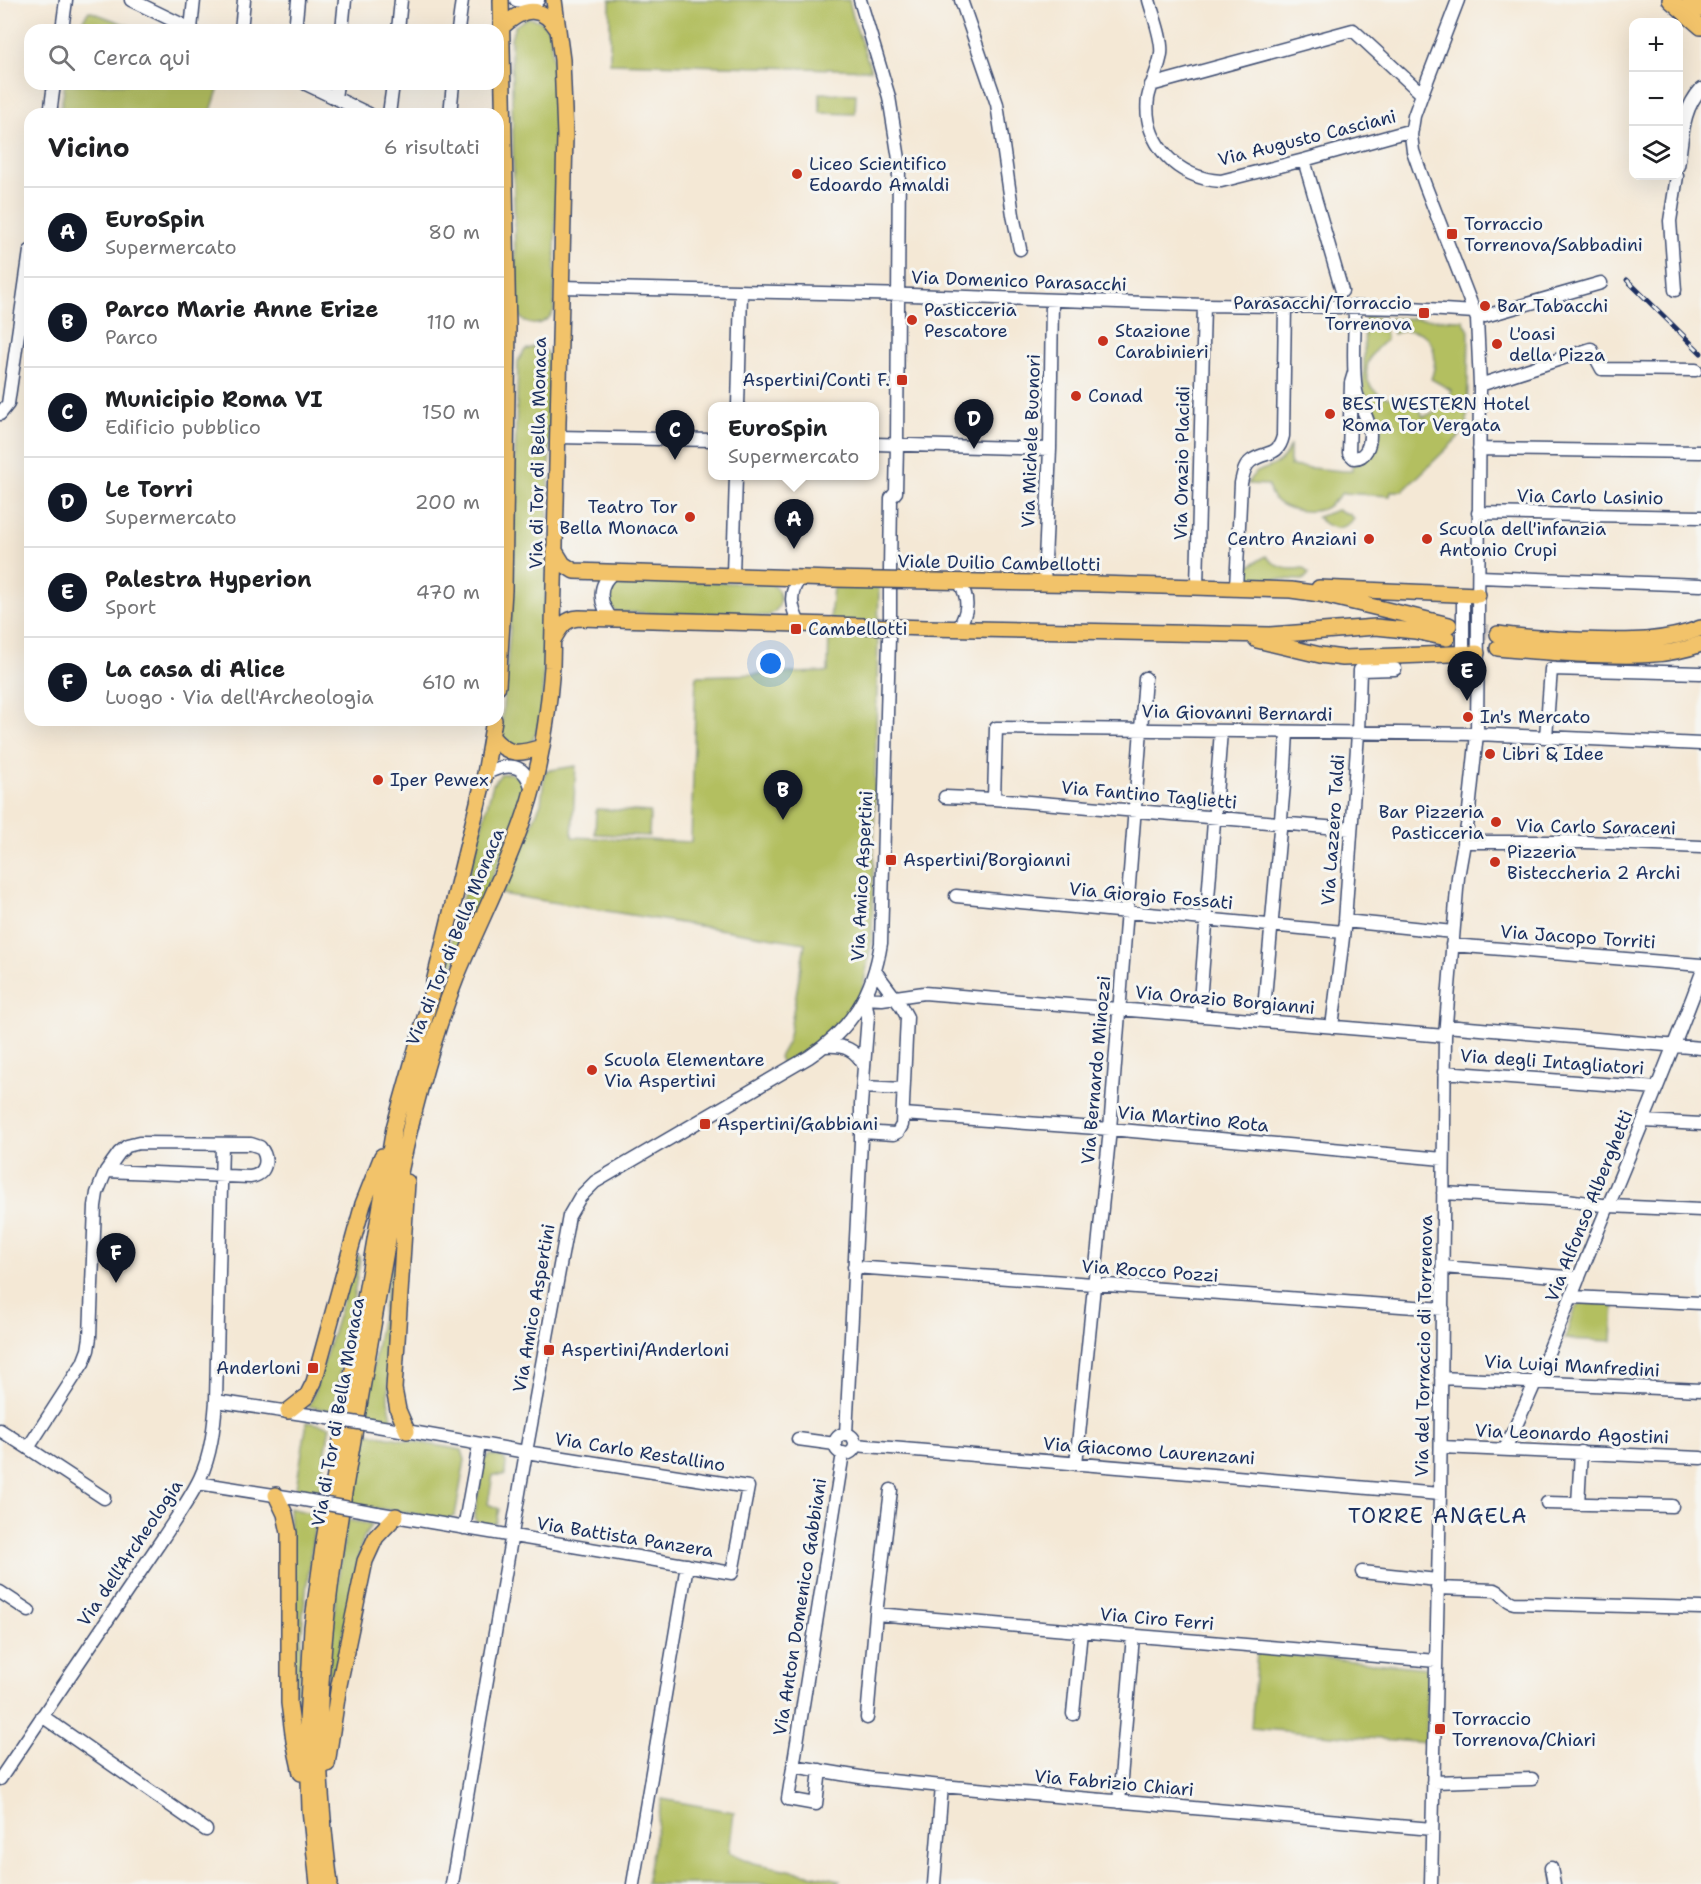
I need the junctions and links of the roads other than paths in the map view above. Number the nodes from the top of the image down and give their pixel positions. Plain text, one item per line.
1 (66, 0) edge
2 (131, 0) edge
3 (194, 0) edge
4 (244, 0) edge
5 (298, 0) edge
6 (345, 0) edge
7 (402, 0) edge
8 (462, 0) edge
9 (501, 0) edge
10 (516, 0) edge
11 (538, 0) edge
12 (554, 0) edge
13 (860, 0) edge
14 (961, 0) edge
15 (1149, 0) edge
16 (1458, 0) edge
17 (1670, 0) edge
18 (1690, 0) edge
19 (1700, 22) edge
20 (63, 24) edge
21 (181, 24) edge
22 (192, 24) edge
23 (242, 24) edge
24 (295, 24) edge
25 (343, 24) edge
26 (399, 24) edge
27 (460, 24) edge
28 (502, 24) edge
29 (504, 25) edge
30 (558, 30) junction
31 (1151, 85) junction
32 (1701, 89) edge
33 (53, 90) edge
34 (318, 90) edge
35 (336, 90) edge
36 (392, 90) edge
37 (452, 90) edge
38 (503, 90) edge
39 (1422, 94) junction
40 (335, 98) junction
41 (51, 108) edge
42 (356, 108) edge
43 (390, 108) edge
44 (451, 108) edge
45 (504, 108) edge
46 (504, 128) edge
47 (1412, 130) junction
48 (1683, 134) edge
49 (1304, 160) junction
50 (1676, 180) edge
51 (1020, 249) dead end
52 (1601, 283) dead end
53 (561, 287) junction
54 (1676, 290) dead end
55 (1342, 291) dead end
56 (741, 292) junction
57 (24, 293) edge
58 (897, 295) junction
59 (1053, 301) junction
60 (1204, 305) junction
61 (1285, 306) junction
62 (1355, 307) junction
63 (1475, 312) junction
64 (1696, 370) dead end
65 (1354, 373) junction
66 (1479, 384) junction
67 (738, 402) edge
68 (0, 414) edge
69 (558, 437) junction
70 (708, 440) edge
71 (879, 444) edge
72 (897, 445) junction
73 (1050, 449) junction
74 (1479, 449) junction
75 (1701, 452) edge
76 (736, 480) edge
77 (1478, 513) junction
78 (1701, 517) edge
79 (555, 551) junction
80 (890, 571) dead end
81 (615, 572) junction
82 (733, 575) junction
83 (801, 577) junction
84 (1479, 577) junction
85 (959, 582) junction
86 (1044, 583) junction
87 (1701, 585) edge
88 (1197, 587) junction
89 (1236, 588) junction
90 (890, 589) dead end
91 (504, 590) edge
92 (1291, 590) junction
93 (1471, 595) junction
94 (613, 620) junction
95 (890, 620) dead end
96 (799, 623) junction
97 (1701, 628) edge
98 (958, 629) junction
99 (1234, 634) junction
100 (889, 638) dead end
101 (553, 640) junction
102 (1701, 644) edge
103 (1470, 653) junction
104 (1395, 669) dead end
105 (1701, 673) edge
106 (1145, 678) dead end
107 (493, 726) edge
108 (1140, 729) junction
109 (1221, 731) junction
110 (1287, 732) junction
111 (1358, 733) junction
112 (1477, 734) junction
113 (492, 736) junction
114 (1546, 737) junction
115 (1701, 744) edge
116 (542, 747) junction
117 (485, 774) junction
118 (532, 791) junction
119 (945, 797) dead end
120 (994, 799) junction
121 (1135, 812) junction
122 (1215, 818) junction
123 (1280, 824) junction
124 (1350, 829) junction
125 (1463, 842) junction
126 (1701, 847) edge
127 (956, 896) dead end
128 (1128, 912) junction
129 (1205, 919) junction
130 (1271, 926) junction
131 (1344, 927) junction
132 (1453, 932) junction
133 (1452, 945) junction
134 (1701, 964) edge
135 (875, 971) junction
136 (1701, 975) edge
137 (865, 998) junction
138 (895, 998) junction
139 (1118, 1009) junction
140 (1199, 1015) junction
141 (1263, 1020) junction
142 (1332, 1027) junction
143 (1446, 1031) junction
144 (1675, 1045) junction
145 (826, 1046) junction
146 (1701, 1047) edge
147 (864, 1066) junction
148 (1444, 1072) junction
149 (863, 1087) junction
150 (1657, 1088) junction
151 (903, 1089) junction
152 (903, 1114) junction
153 (1644, 1121) junction
154 (411, 1123) junction
155 (1701, 1124) edge
156 (394, 1128) junction
157 (1110, 1129) junction
158 (862, 1132) junction
159 (222, 1144) junction
160 (1443, 1159) junction
161 (106, 1171) junction
162 (222, 1177) junction
163 (1443, 1193) junction
164 (1609, 1206) junction
165 (1701, 1210) edge
166 (854, 1267) junction
167 (1443, 1267) junction
168 (1579, 1278) junction
169 (1094, 1284) junction
170 (1572, 1297) junction
171 (1701, 1303) edge
172 (1443, 1309) junction
173 (1442, 1378) junction
174 (1536, 1383) junction
175 (1701, 1390) edge
176 (216, 1401) junction
177 (288, 1411) junction
178 (0, 1430) edge
179 (407, 1431) junction
180 (846, 1434) junction
181 (798, 1439) dead end
182 (479, 1444) junction
183 (855, 1445) junction
184 (1441, 1447) junction
185 (28, 1448) junction
186 (839, 1449) junction
187 (1505, 1449) junction
188 (526, 1452) junction
189 (1581, 1452) junction
190 (1701, 1458) edge
191 (1076, 1464) junction
192 (198, 1483) junction
193 (891, 1490) dead end
194 (1440, 1494) junction
195 (276, 1496) junction
196 (104, 1498) dead end
197 (1547, 1503) dead end
198 (1578, 1504) junction
199 (1672, 1506) dead end
200 (396, 1516) junction
201 (464, 1528) junction
202 (511, 1536) junction
203 (687, 1565) junction
204 (1362, 1572) dead end
205 (732, 1573) joint
206 (1437, 1584) junction
207 (0, 1592) edge
208 (1701, 1608) edge
209 (29, 1611) dead end
210 (876, 1614) junction
211 (1080, 1631) junction
212 (1133, 1636) junction
213 (1436, 1661) junction
214 (1073, 1714) dead end
215 (42, 1716) junction
216 (867, 1718) dead end
217 (793, 1766) junction
218 (820, 1770) junction
219 (0, 1779) edge
220 (1532, 1779) dead end
221 (1433, 1782) junction
222 (942, 1786) junction
223 (1119, 1802) junction
224 (316, 1808) junction
225 (1432, 1829) junction
226 (206, 1830) dead end
227 (1551, 1868) dead end
228 (318, 1884) edge
229 (330, 1884) edge
230 (452, 1884) edge
231 (633, 1884) edge
232 (934, 1884) edge
233 (1431, 1884) edge
234 (1554, 1884) edge

1 - 20 street
2 - 21 street
3 - 22 street
4 - 23 street
5 - 24 street
6 - 25 street
7 - 26 street
8 - 27 street
9 - 28 main road
10 - 11 street
12 - 30 main road, Via di Tor di Bella Monaca
13 - 58 street
14 - 51 street
15 - 31 street, Via Augusto Casciani
16 - 39 street
17 - 19 main road
18 - 19 main road
29 - 30 main road
30 - 53 main road, Via di Tor di Bella Monaca
31 - 39 street
31 - 49 street, Via Augusto Casciani
32 - 48 street
33 - 41 street
34 - 40 street
35 - 40 street
36 - 43 street
37 - 44 street
38 - 45 main road
39 - 47 street
40 - 42 street
46 - 91 main road
47 - 49 street, Via Augusto Casciani
47 - 63 street
49 - 55 street
50 - 54 street
52 - 63 street, Via Domenico Parasacchi
53 - 56 street, Via Domenico Parasacchi
53 - 69 main road, Via di Tor di Bella Monaca
56 - 58 street, Via Domenico Parasacchi
56 - 67 street
57 - 68 street
58 - 59 street, Via Domenico Parasacchi
58 - 72 street
59 - 60 street, Via Domenico Parasacchi
59 - 73 street, Via Michele Buonori
60 - 61 street, Via Domenico Parasacchi
60 - 88 street, Via Orazio Placidi
61 - 62 street, Via Domenico Parasacchi
61 - 89 street
62 - 63 street, Via Domenico Parasacchi
62 - 65 street
63 - 66 street
64 - 66 street
65 - 65 street
66 - 74 street
69 - 70 street
69 - 79 main road, Via di Tor di Bella Monaca
71 - 72 street
72 - 73 street
72 - 80 street
73 - 86 street, Via Michele Buonori
74 - 75 street
74 - 77 street
76 - 82 street
77 - 78 street, Via Carlo Lasinio
77 - 84 street
79 - 81 main road, Viale Duilio Cambellotti
79 - 101 main road, Via di Tor di Bella Monaca
81 - 82 main road, Viale Duilio Cambellotti
81 - 94 street
82 - 83 main road, Viale Duilio Cambellotti
83 - 85 main road, Viale Duilio Cambellotti, bridge
83 - 96 street
84 - 87 street
84 - 93 street
85 - 86 main road, Viale Duilio Cambellotti
85 - 98 street
86 - 88 main road, Viale Duilio Cambellotti
88 - 89 main road, Viale Duilio Cambellotti
89 - 92 main road, Viale Duilio Cambellotti
90 - 95 street
92 - 93 main road
92 - 99 main road, Viale Duilio Cambellotti
93 - 103 street
94 - 96 main road, Viale Duilio Cambellotti
94 - 101 main road, Viale Duilio Cambellotti
96 - 98 main road, Viale Duilio Cambellotti, bridge
97 - 102 main road
98 - 99 main road, Viale Duilio Cambellotti
99 - 103 main road
100 - 135 street, Via Amico Aspertini
101 - 116 main road, Via di Tor di Bella Monaca
103 - 112 street
104 - 111 street, Via Lazzero Taldi
105 - 114 street
106 - 108 street, Via Bernardo Minozzi
107 - 113 main road
108 - 109 street, Via Giovanni Bernardi
108 - 120 street, Via Giovanni Bernardi
108 - 121 street, Via Bernardo Minozzi
109 - 110 street, Via Giovanni Bernardi
109 - 122 street
110 - 111 street, Via Giovanni Bernardi
110 - 123 street
111 - 112 street, Via Giovanni Bernardi
111 - 124 street, Via Lazzero Taldi
112 - 114 street, Via Giovanni Bernardi
112 - 125 street, Via del Torraccio di Torrenova
113 - 116 main road
113 - 117 main road
114 - 115 street, Via Giovanni Bernardi
116 - 118 main road, Via di Tor di Bella Monaca
117 - 118 street
117 - 156 main road
118 - 154 main road, Via di Tor di Bella Monaca
119 - 120 street, Via Fantino Taglietti
120 - 121 street, Via Fantino Taglietti
121 - 122 street, Via Fantino Taglietti
121 - 128 street, Via Bernardo Minozzi
122 - 123 street, Via Fantino Taglietti
122 - 129 street
123 - 124 street, Via Fantino Taglietti
123 - 130 street
124 - 131 street, Via Lazzero Taldi
125 - 126 street, Via Carlo Saraceni
125 - 132 street, Via del Torraccio di Torrenova
127 - 128 street, Via Giorgio Fossati
128 - 129 street, Via Giorgio Fossati
128 - 139 street, Via Bernardo Minozzi
129 - 130 street, Via Giorgio Fossati
129 - 140 street
130 - 131 street, Via Giorgio Fossati
130 - 141 street
131 - 132 street, Via Giorgio Fossati
131 - 142 street, Via Lazzero Taldi
132 - 133 street, Via del Torraccio di Torrenova
133 - 134 street, Via Jacopo Torriti
133 - 143 street, Via del Torraccio di Torrenova
135 - 137 street, Via Amico Aspertini
135 - 138 street
136 - 144 street, Via Alfonso Alberghetti
137 - 138 street, Via Orazio Borgianni
137 - 145 street, Via Amico Aspertini
137 - 147 street
138 - 139 street, Via Orazio Borgianni
138 - 151 street
139 - 140 street, Via Orazio Borgianni
139 - 157 street, Via Bernardo Minozzi
140 - 141 street, Via Orazio Borgianni
141 - 142 street, Via Orazio Borgianni
142 - 143 street, Via Orazio Borgianni
143 - 144 street, Via Orazio Borgianni
143 - 148 street, Via del Torraccio di Torrenova
144 - 146 street, Via Orazio Borgianni
144 - 150 street, Via Alfonso Alberghetti
145 - 147 street
145 - 188 street, Via Amico Aspertini
147 - 149 street
148 - 150 street, Via degli Intagliatori
148 - 160 street, Via del Torraccio di Torrenova
149 - 151 street
149 - 158 street
150 - 153 street, Via Alfonso Alberghetti
151 - 152 street
152 - 157 street, Via Martino Rota
152 - 158 street
153 - 155 street
153 - 164 street, Via Alfonso Alberghetti
154 - 179 main road
154 - 224 main road, Via di Tor di Bella Monaca
156 - 177 main road
156 - 224 main road
157 - 160 street, Via Martino Rota
157 - 169 street, Via Bernardo Minozzi
158 - 166 street
159 - 161 street
159 - 162 street, Via dell'Archeologia
159 - 162 street
160 - 163 street, Via del Torraccio di Torrenova
161 - 162 street
161 - 185 street
162 - 176 street, Via dell'Archeologia
163 - 164 street
163 - 167 street, Via del Torraccio di Torrenova
164 - 165 street
164 - 168 street, Via Alfonso Alberghetti
166 - 169 street, Via Rocco Pozzi
166 - 180 street
167 - 168 street
167 - 172 street, Via del Torraccio di Torrenova
168 - 170 street, Via Alfonso Alberghetti
169 - 172 street, Via Rocco Pozzi
169 - 191 street, Via Bernardo Minozzi
170 - 171 street
170 - 174 street, Via Alfonso Alberghetti
172 - 173 street, Via del Torraccio di Torrenova
173 - 174 street, Via Luigi Manfredini
173 - 184 street, Via del Torraccio di Torrenova
174 - 175 street, Via Luigi Manfredini
174 - 187 street, Via Alfonso Alberghetti
176 - 177 street, Via Carlo Restallino
176 - 192 street, Via dell'Archeologia
177 - 179 street, Via Carlo Restallino, bridge
178 - 185 street
179 - 182 street, Via Carlo Restallino
180 - 183 street
180 - 186 street
181 - 186 street
182 - 188 street, Via Carlo Restallino
182 - 201 street
183 - 186 street
183 - 191 street, Via Giacomo Laurenzani
184 - 187 street, Via Leonardo Agostini
184 - 194 street, Via del Torraccio di Torrenova
185 - 196 street
186 - 217 street, Via Anton Domenico Gabbiani
187 - 189 street, Via Leonardo Agostini
188 - 202 street, Via Amico Aspertini
188 - 205 street, Via Carlo Restallino
189 - 190 street, Via Leonardo Agostini
189 - 198 street
191 - 194 street, Via Giacomo Laurenzani
192 - 195 street, Via Battista Panzera
192 - 215 street, Via dell'Archeologia
193 - 210 street
194 - 206 street, Via del Torraccio di Torrenova
195 - 200 street, Via Battista Panzera, bridge
195 - 224 main road
197 - 198 street
198 - 199 street
200 - 201 street, Via Battista Panzera
200 - 224 main road
201 - 202 street, Via Battista Panzera
202 - 203 street, Via Battista Panzera
202 - 230 street, Via Amico Aspertini
203 - 205 street, Via Battista Panzera
203 - 231 street
204 - 206 street
206 - 208 street
206 - 213 street, Via del Torraccio di Torrenova
207 - 209 street
210 - 211 street, Via Ciro Ferri
210 - 216 street
211 - 212 street, Via Ciro Ferri
211 - 214 street
212 - 213 street, Via Ciro Ferri
212 - 223 street
213 - 221 street, Via del Torraccio di Torrenova
215 - 219 street, Via dell'Archeologia
215 - 226 street
217 - 218 street, Via Fabrizio Chiari
217 - 218 street, Via Anton Domenico Gabbiani
218 - 222 street, Via Fabrizio Chiari
220 - 221 street
221 - 225 street, Via del Torraccio di Torrenova
222 - 223 street, Via Fabrizio Chiari
222 - 232 street
223 - 225 street, Via Fabrizio Chiari
224 - 228 main road
224 - 229 main road, Via di Tor di Bella Monaca
225 - 233 street, Via del Torraccio di Torrenova
227 - 234 street

